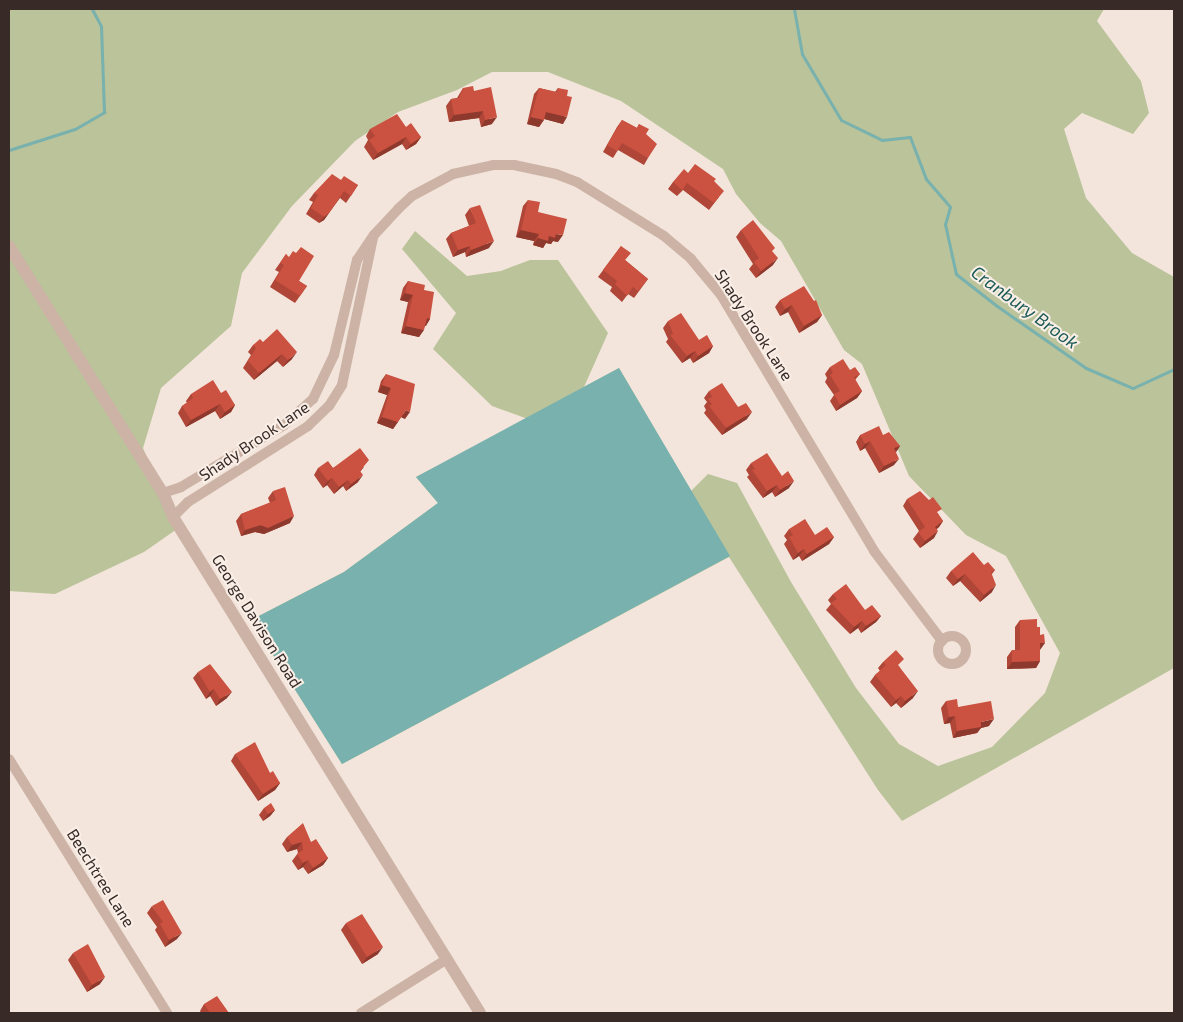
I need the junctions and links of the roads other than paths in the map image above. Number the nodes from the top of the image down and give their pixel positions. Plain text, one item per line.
1 (374, 236) junction
2 (9, 246) edge
3 (339, 339) junction
4 (352, 342) junction
5 (264, 437) junction
6 (272, 450) junction
7 (163, 493) junction
8 (173, 517) junction
9 (942, 641) dead end
10 (9, 759) edge
11 (447, 959) junction
12 (167, 1013) edge
13 (361, 1013) edge
14 (480, 1013) edge

1 - 3 street, Shady Brook Lane
1 - 4 street, Shady Brook Lane
1 - 9 street, Shady Brook Lane
2 - 7 street, George Davison Road
3 - 4 street
3 - 5 street, Shady Brook Lane
4 - 6 street, Shady Brook Lane
5 - 6 street
5 - 7 street, Shady Brook Lane
6 - 8 street, Shady Brook Lane
7 - 8 street, George Davison Road
8 - 11 street, George Davison Road
10 - 12 street, Beechtree Lane
11 - 13 street
11 - 14 street, George Davison Road

